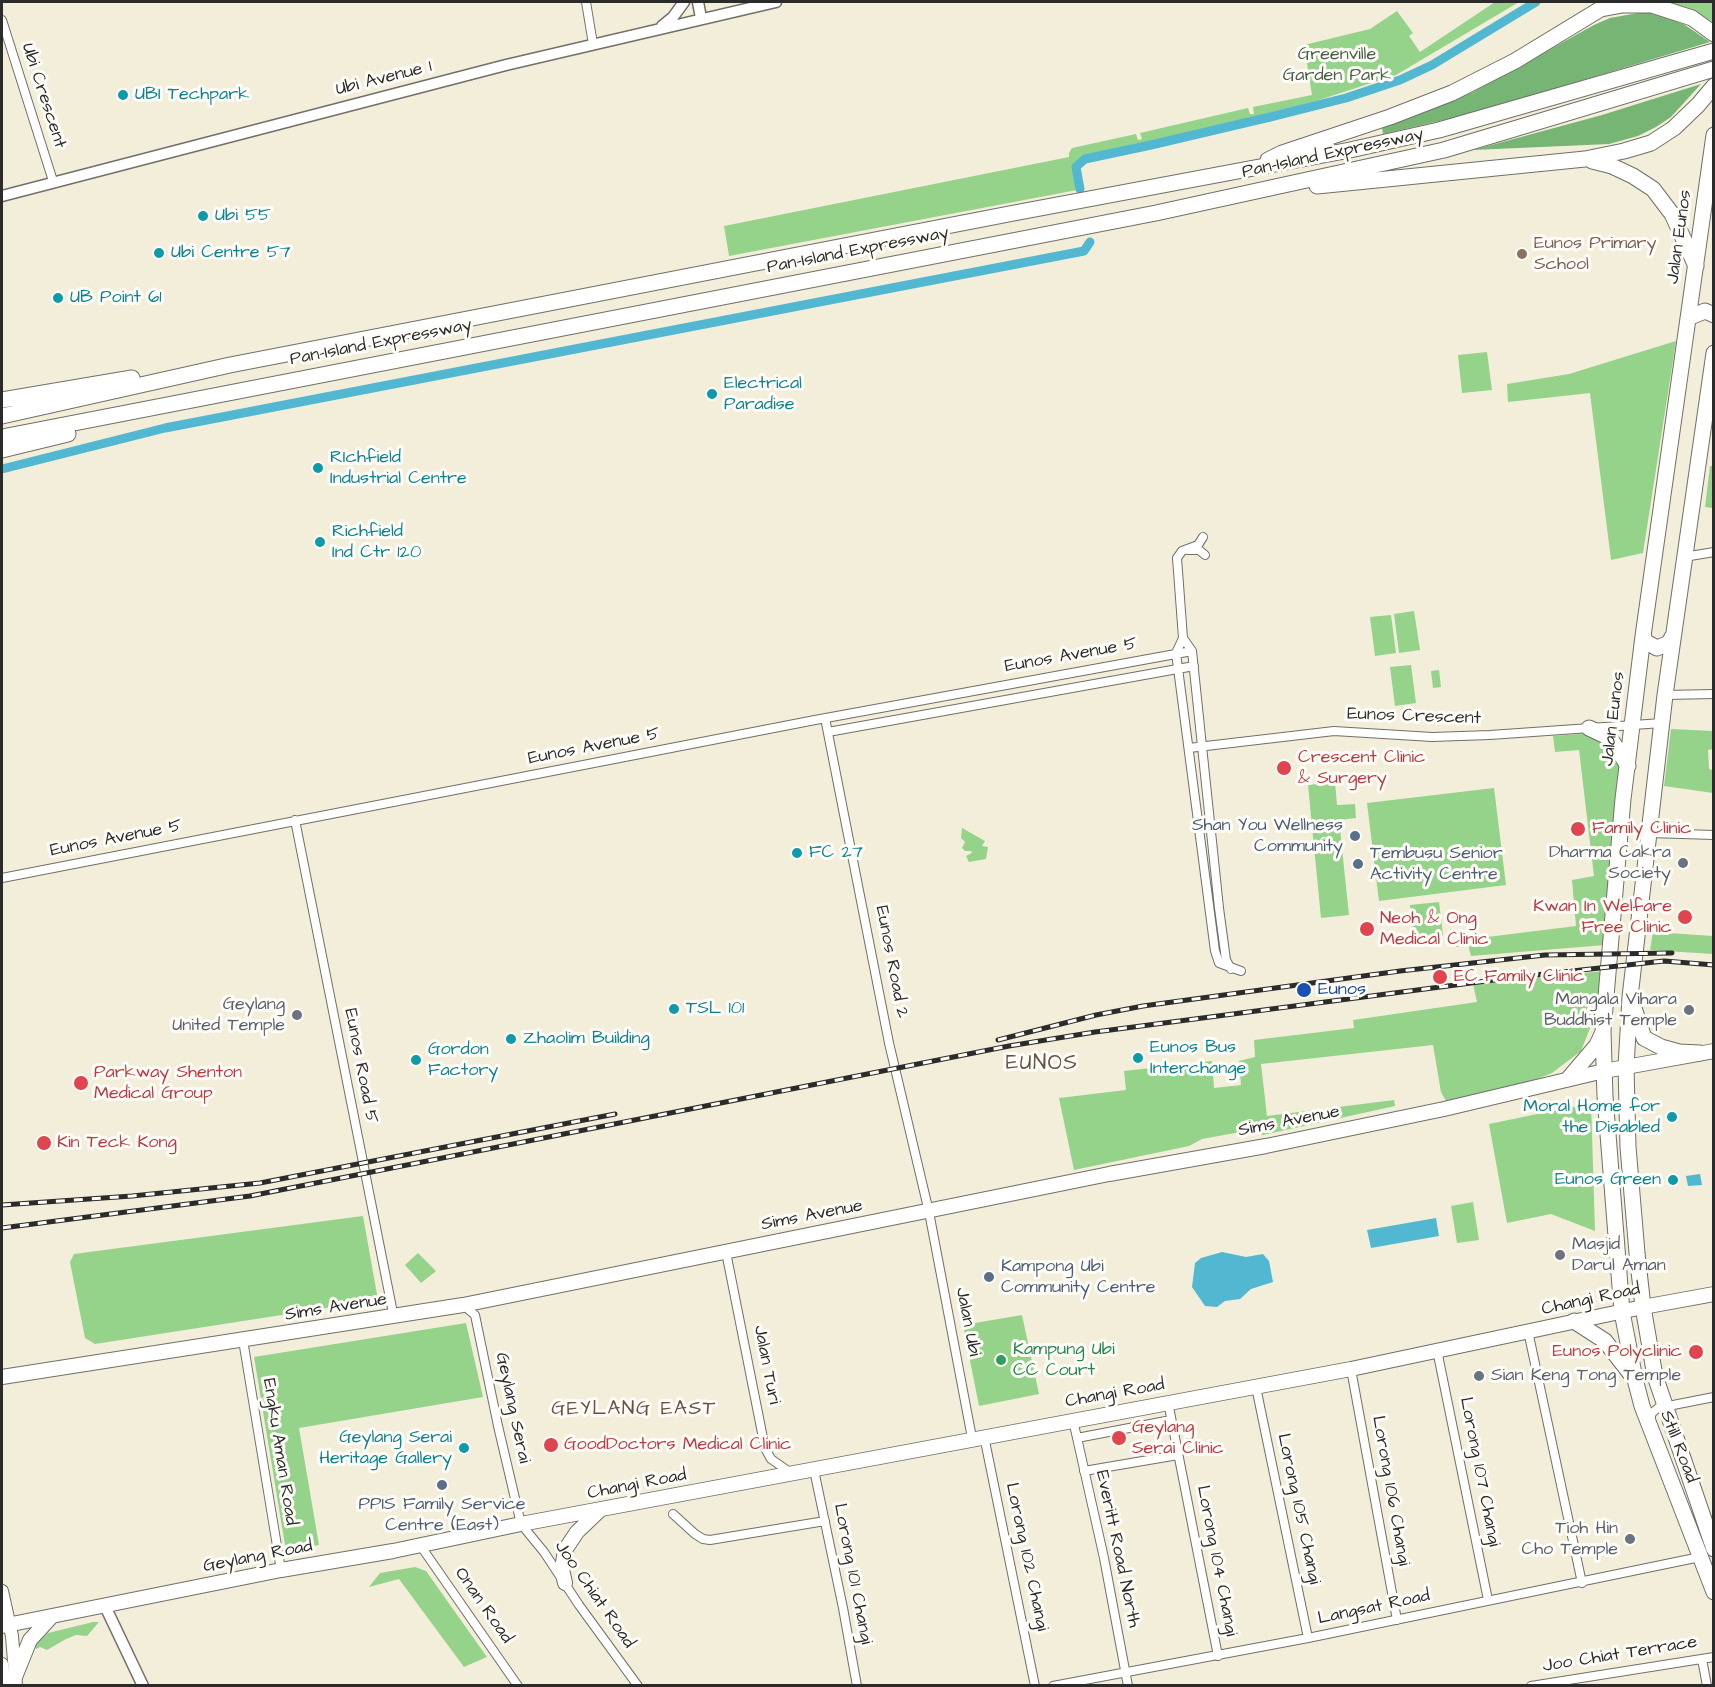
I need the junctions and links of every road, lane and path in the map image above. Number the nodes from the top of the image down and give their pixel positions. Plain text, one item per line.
1 (586, 2) edge
2 (684, 2) edge
3 (698, 2) edge
4 (725, 2) edge
5 (776, 2) edge
6 (1606, 5) edge
7 (747, 7) junction
8 (701, 18) junction
9 (2, 20) edge
10 (660, 28) junction
11 (1713, 34) edge
12 (594, 44) junction
13 (1713, 51) edge
14 (1713, 69) edge
15 (1713, 86) edge
16 (1713, 135) edge
17 (1586, 159) junction
18 (1249, 169) junction
19 (54, 181) junction
20 (1257, 191) junction
21 (2, 196) edge
22 (1696, 266) junction
23 (1713, 315) edge
24 (1688, 318) junction
25 (1713, 353) edge
26 (230, 365) junction
27 (2, 400) edge
28 (1709, 408) edge
29 (2, 416) edge
30 (88, 421) junction
31 (2, 437) edge
32 (2, 450) edge
33 (1203, 537) dead end
34 (1184, 550) junction
35 (1713, 552) edge
36 (1205, 555) dead end
37 (1683, 557) junction
38 (1643, 636) junction
39 (1672, 637) junction
40 (1183, 638) junction
41 (1192, 651) junction
42 (1176, 653) junction
43 (1194, 666) junction
44 (1178, 669) junction
45 (1665, 694) junction
46 (1713, 694) edge
47 (825, 718) junction
48 (1662, 723) junction
49 (1633, 724) junction
50 (1588, 728) junction
51 (828, 732) junction
52 (1202, 747) junction
53 (1189, 748) junction
54 (1628, 766) junction
55 (296, 820) junction
56 (1649, 832) junction
57 (1713, 836) edge
58 (2, 878) edge
59 (1231, 969) junction
60 (1241, 971) dead end
61 (1630, 997) junction
62 (1603, 1031) junction
63 (1707, 1052) edge
64 (1626, 1067) junction
65 (1604, 1071) junction
66 (1569, 1078) junction
67 (928, 1212) junction
68 (726, 1252) junction
69 (1713, 1294) edge
70 (463, 1305) junction
71 (1643, 1307) junction
72 (1622, 1312) junction
73 (394, 1318) junction
74 (1574, 1321) junction
75 (1528, 1331) junction
76 (243, 1340) junction
77 (1437, 1350) junction
78 (1351, 1369) junction
79 (2, 1377) edge
80 (1635, 1379) junction
81 (1256, 1387) junction
82 (1713, 1397) edge
83 (1168, 1402) junction
84 (1664, 1406) junction
85 (1073, 1420) junction
86 (1171, 1420) junction
87 (1673, 1430) junction
88 (1651, 1432) junction
89 (978, 1437) junction
90 (1077, 1438) junction
91 (1178, 1455) junction
92 (814, 1470) junction
93 (1084, 1471) junction
94 (791, 1474) junction
95 (600, 1510) junction
96 (673, 1514) dead end
97 (825, 1521) junction
98 (521, 1524) junction
99 (1709, 1525) edge
100 (420, 1545) junction
101 (1713, 1549) edge
102 (1700, 1557) junction
103 (281, 1570) junction
104 (565, 1583) junction
105 (1582, 1583) junction
106 (2, 1591) edge
107 (1713, 1592) edge
108 (1488, 1600) junction
109 (105, 1606) junction
110 (52, 1616) junction
111 (1397, 1620) junction
112 (5, 1625) edge
113 (1308, 1638) junction
114 (1218, 1656) junction
115 (1713, 1657) edge
116 (1702, 1659) junction
117 (2, 1664) edge
118 (1126, 1673) junction
119 (8, 1681) edge
120 (143, 1686) edge
121 (518, 1686) edge
122 (638, 1686) edge
123 (857, 1686) edge
124 (1035, 1686) edge
125 (1053, 1686) edge
126 (1128, 1686) edge
127 (1531, 1686) edge
128 (1707, 1686) edge

1 - 12 street
2 - 10 street
3 - 8 street
4 - 7 street
5 - 7 street, Ubi Avenue 1
6 - 11 highway
6 - 18 highway
7 - 8 street, Ubi Avenue 1
8 - 10 street, Ubi Avenue 1
9 - 19 street, Ubi Crescent
10 - 12 street, Ubi Avenue 1
12 - 19 street, Ubi Avenue 1
13 - 18 highway, Pan-Island Expressway
14 - 20 highway, Pan-Island Expressway
15 - 17 highway
16 - 22 highway, Jalan Eunos
17 - 20 highway
17 - 22 highway
18 - 26 highway, Pan-Island Expressway
19 - 21 street, Ubi Avenue 1
20 - 30 highway, Pan-Island Expressway
22 - 24 highway, Jalan Eunos
23 - 24 highway
24 - 38 highway, Jalan Eunos
25 - 28 highway
26 - 27 highway
26 - 29 highway, Pan-Island Expressway
28 - 37 highway
30 - 31 highway, Pan-Island Expressway
30 - 32 highway
33 - 34 street
34 - 36 street
34 - 40 street
35 - 37 street
37 - 39 highway
38 - 39 highway
38 - 49 highway, Jalan Eunos
39 - 45 highway
40 - 41 street
40 - 42 street
41 - 42 street, Eunos Avenue 5
41 - 43 street
42 - 44 street
42 - 47 street, Eunos Avenue 5
43 - 44 street, Eunos Avenue 5
43 - 52 street
44 - 51 street, Eunos Avenue 5
44 - 53 street
45 - 46 street
45 - 48 highway
47 - 51 street, Eunos Road 2
47 - 55 street, Eunos Avenue 5
48 - 49 street, Eunos Crescent
48 - 56 highway
49 - 50 street, Eunos Crescent
49 - 54 highway, Jalan Eunos
50 - 52 street, Eunos Crescent
50 - 54 highway
51 - 67 street, Eunos Road 2
52 - 53 street, Eunos Crescent
52 - 59 street
53 - 59 street
54 - 62 highway, Jalan Eunos
55 - 58 street, Eunos Avenue 5
55 - 73 street, Eunos Road 5
56 - 57 street
56 - 61 highway
59 - 60 street
61 - 63 highway
61 - 64 highway
62 - 65 highway, Jalan Eunos
62 - 66 highway
63 - 64 main road, Sims Avenue
64 - 65 main road, Sims Avenue
64 - 71 highway
65 - 66 main road, Sims Avenue
65 - 72 highway, Jalan Eunos
66 - 67 main road, Sims Avenue
67 - 68 main road, Sims Avenue
67 - 89 street, Jalan Ubi
68 - 70 main road, Sims Avenue
68 - 94 street, Jalan Turi
69 - 71 main road, Changi Road
70 - 73 main road, Sims Avenue
70 - 98 street, Geylang Serai
71 - 72 main road, Changi Road
71 - 84 highway, Still Road
72 - 74 main road, Changi Road
72 - 80 highway, Still Road
73 - 76 main road, Sims Avenue
74 - 75 main road, Changi Road
74 - 80 highway
75 - 77 main road, Changi Road
75 - 105 street
76 - 79 main road, Sims Avenue
76 - 103 street, Engku Aman Road
77 - 78 main road, Changi Road
77 - 108 street, Lorong 107 Changi
78 - 81 main road, Changi Road
78 - 111 street, Lorong 106 Changi
80 - 88 highway, Still Road
81 - 83 main road, Changi Road
81 - 113 street, Lorong 105 Changi
82 - 84 street
83 - 85 main road, Changi Road
83 - 86 street, Lorong 104 Changi
84 - 87 highway, Still Road
84 - 88 street
85 - 89 main road, Changi Road
85 - 90 street, Everitt Road North
86 - 90 street
86 - 91 street, Lorong 104 Changi
87 - 88 highway
87 - 99 highway, Still Road
88 - 102 highway, Still Road
89 - 92 main road, Changi Road
89 - 124 street, Lorong 102 Changi
90 - 93 street, Everitt Road North
91 - 93 street
91 - 114 street, Lorong 104 Changi
92 - 94 main road, Changi Road
92 - 97 street, Lorong 101 Changi
93 - 118 street, Everitt Road North
94 - 95 main road, Changi Road
95 - 98 main road, Changi Road
95 - 104 main road
96 - 97 street
97 - 123 street, Lorong 101 Changi
98 - 100 main road, Geylang Road
98 - 104 street, Joo Chiat Road
99 - 101 highway, Still Road
100 - 103 main road, Geylang Road
100 - 121 street, Onan Road
102 - 105 street, Langsat Road
102 - 107 highway, Still Road
103 - 109 main road, Geylang Road
104 - 122 street, Joo Chiat Road
105 - 108 street, Langsat Road
106 - 112 main road
108 - 111 street, Langsat Road
109 - 110 main road, Geylang Road
109 - 120 street
110 - 112 main road, Geylang Road
110 - 119 main road
111 - 113 street, Langsat Road
112 - 119 main road
113 - 114 street, Langsat Road
114 - 118 street, Langsat Road
115 - 116 street, Joo Chiat Terrace
116 - 127 street, Joo Chiat Terrace
116 - 128 street
117 - 119 main road
118 - 125 street, Langsat Road
118 - 126 street, Everitt Road North

